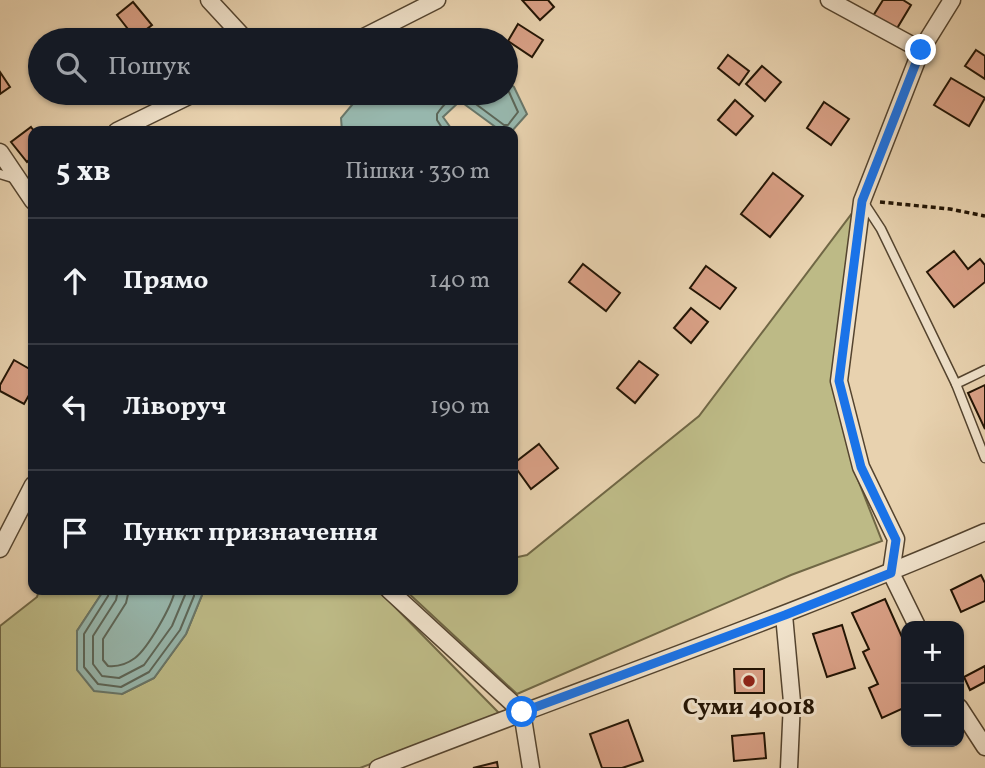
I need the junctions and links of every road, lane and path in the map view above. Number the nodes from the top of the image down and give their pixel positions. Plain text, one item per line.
1 (209, 0) edge
2 (437, 0) edge
3 (830, 0) edge
4 (952, 0) edge
5 (235, 28) edge
6 (382, 28) edge
7 (921, 50) junction
8 (170, 105) edge
9 (127, 126) edge
10 (0, 152) edge
11 (0, 174) edge
12 (26, 176) edge
13 (862, 201) junction
14 (985, 216) edge
15 (985, 370) edge
16 (956, 384) junction
17 (985, 458) edge
18 (28, 495) edge
19 (985, 532) edge
20 (0, 549) edge
21 (891, 573) junction
22 (394, 595) edge
23 (785, 615) junction
24 (915, 621) edge
25 (522, 712) junction
26 (964, 715) edge
27 (985, 747) edge
28 (378, 768) edge
29 (531, 768) edge
30 (789, 768) edge

1 - 5 street
2 - 6 street
3 - 7 street
4 - 7 street
7 - 13 street
8 - 9 street
10 - 12 street
11 - 12 lane
13 - 14 path
13 - 16 lane
13 - 21 street
15 - 16 lane
16 - 17 lane
18 - 20 street
19 - 21 street
21 - 23 street
21 - 24 street
22 - 25 street
23 - 25 street
23 - 30 street
25 - 28 street
25 - 29 street
26 - 27 street

